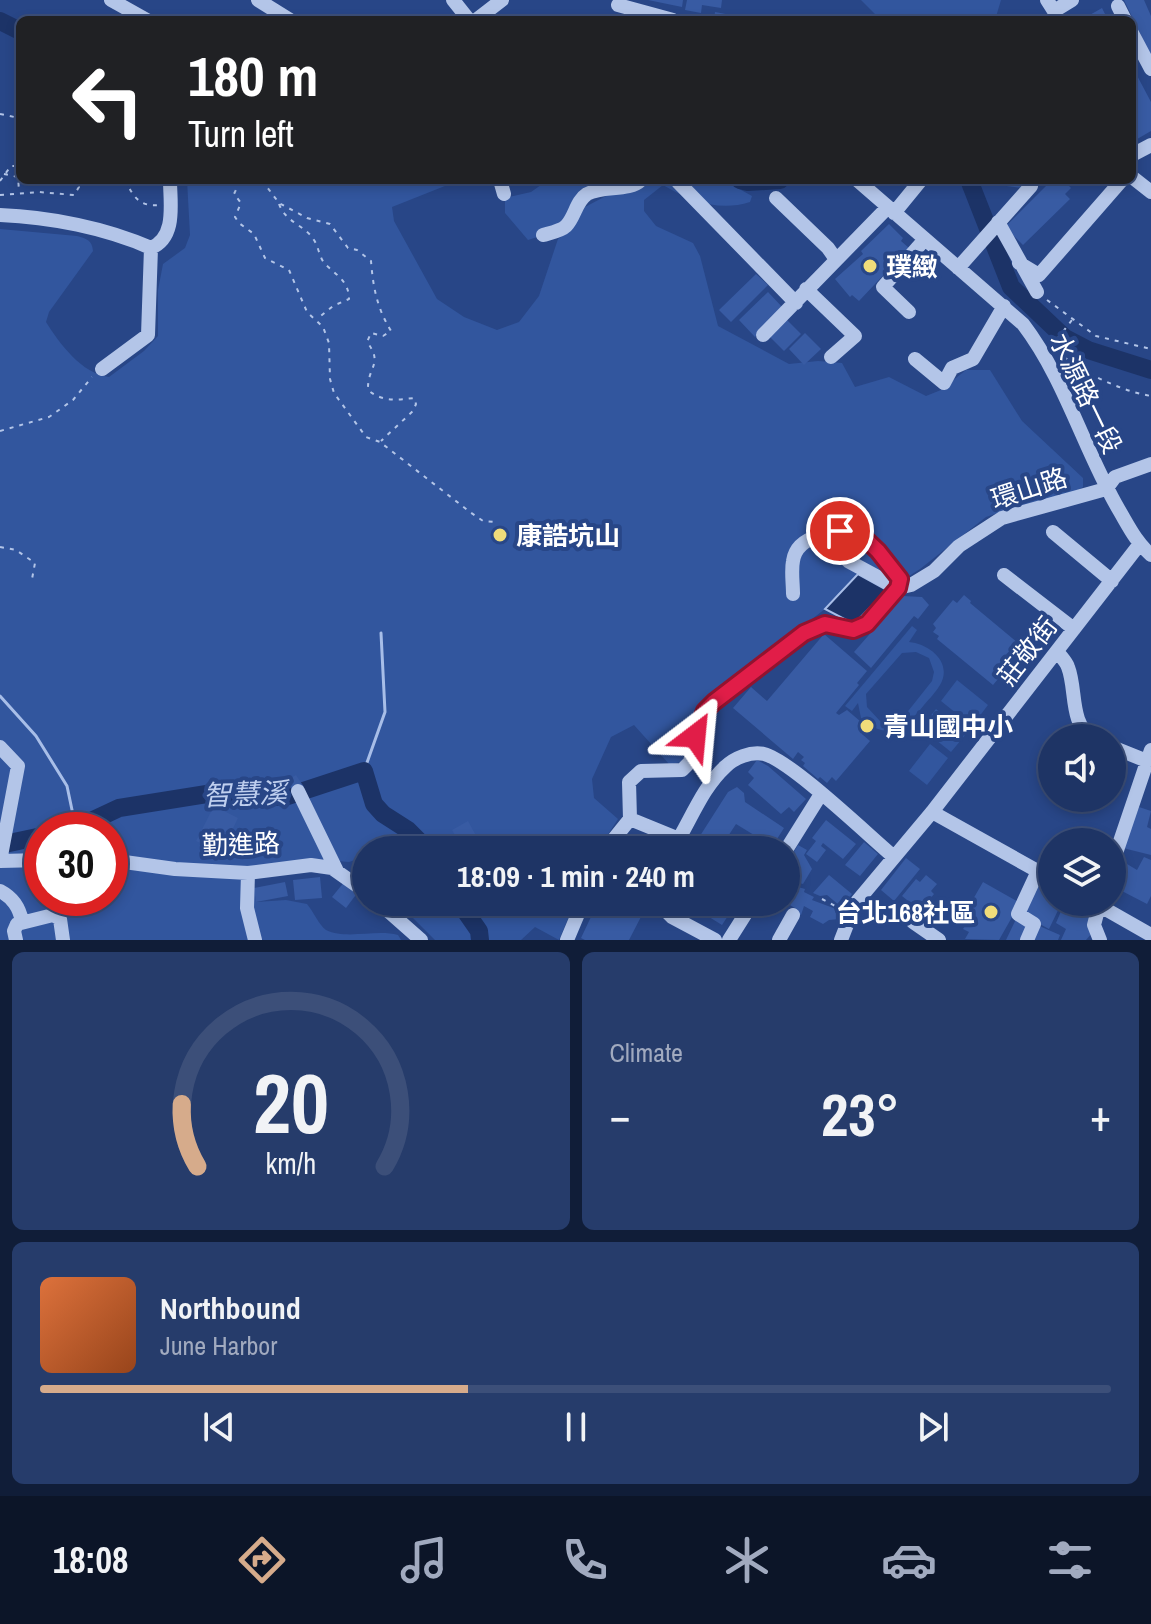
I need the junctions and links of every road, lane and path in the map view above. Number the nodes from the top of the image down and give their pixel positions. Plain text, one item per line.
1 (111, 0) edge
2 (453, 0) edge
3 (502, 0) edge
4 (1072, 0) edge
5 (265, 2) edge
6 (618, 5) dead end
7 (1052, 10) edge
8 (140, 16) edge
9 (284, 16) edge
10 (466, 16) edge
11 (481, 16) edge
12 (658, 16) edge
13 (1136, 41) edge
14 (1151, 69) edge
15 (16, 166) edge
16 (4, 174) junction
17 (16, 177) edge
18 (0, 181) edge
19 (18, 184) edge
20 (78, 184) edge
21 (127, 184) edge
22 (170, 184) edge
23 (238, 184) edge
24 (265, 184) edge
25 (636, 184) edge
26 (680, 184) edge
27 (862, 184) edge
28 (917, 184) edge
29 (1032, 184) edge
30 (1119, 184) edge
31 (19, 192) junction
32 (0, 195) edge
33 (776, 198) dead end
34 (279, 203) junction
35 (161, 205) dead end
36 (891, 210) junction
37 (0, 215) edge
38 (996, 223) junction
39 (543, 235) dead end
40 (925, 239) junction
41 (151, 248) junction
42 (835, 258) junction
43 (1019, 263) junction
44 (958, 268) junction
45 (806, 289) junction
46 (1037, 292) joint
47 (796, 303) junction
48 (1004, 306) junction
49 (909, 312) dead end
50 (316, 320) junction
51 (1073, 320) junction
52 (763, 335) dead end
53 (1151, 349) edge
54 (831, 357) dead end
55 (915, 359) dead end
56 (102, 369) joint
57 (1151, 396) edge
58 (0, 431) edge
59 (380, 442) junction
60 (1151, 464) edge
61 (1106, 489) junction
62 (497, 522) dead end
63 (1053, 532) dead end
64 (0, 547) edge
65 (1145, 550) edge
66 (848, 561) dead end
67 (1004, 575) dead end
68 (32, 579) dead end
69 (1112, 581) junction
70 (898, 588) junction
71 (793, 594) dead end
72 (1074, 629) junction
73 (1057, 651) junction
74 (1080, 724) edge
75 (0, 747) edge
76 (1126, 750) edge
77 (1149, 755) edge
78 (1145, 790) edge
79 (298, 791) dead end
80 (821, 794) junction
81 (932, 812) junction
82 (630, 819) junction
83 (1126, 833) edge
84 (616, 836) edge
85 (661, 836) edge
86 (680, 836) edge
87 (795, 836) edge
88 (894, 857) junction
89 (24, 860) edge
90 (0, 861) edge
91 (128, 862) edge
92 (337, 871) junction
93 (1038, 871) joint
94 (248, 873) junction
95 (352, 882) edge
96 (0, 891) edge
97 (822, 899) dead end
98 (851, 914) junction
99 (394, 916) edge
100 (577, 916) edge
101 (671, 916) edge
102 (744, 916) edge
103 (792, 916) edge
104 (1095, 916) edge
105 (1119, 916) edge
106 (22, 921) junction
107 (913, 922) dead end
108 (1151, 935) edge
109 (1095, 938) edge
110 (16, 940) edge
111 (63, 940) edge
112 (255, 940) edge
113 (421, 940) edge
114 (567, 940) edge
115 (715, 940) edge
116 (729, 940) edge
117 (779, 940) edge
118 (841, 940) edge
119 (939, 940) edge
120 (1027, 940) edge

1 - 8 street
2 - 10 street
3 - 11 street
4 - 7 street
5 - 9 street
6 - 12 street
13 - 14 street
15 - 16 path
16 - 17 path
16 - 18 path
19 - 31 path
20 - 31 path
21 - 35 path
22 - 41 street
23 - 50 path
24 - 34 path
25 - 39 street
26 - 47 street
27 - 36 street, 水源路一段
28 - 36 street
29 - 38 street
30 - 43 street
31 - 32 path
33 - 42 street
34 - 50 path
34 - 59 path
36 - 40 street, 水源路一段
36 - 42 street
37 - 41 street
38 - 43 street
38 - 44 street
40 - 44 street, 水源路一段
40 - 49 street
41 - 56 street
42 - 45 street
43 - 46 street
44 - 48 street, 水源路一段
45 - 47 street
45 - 54 street
46 - 51 path
47 - 52 street
48 - 55 street
48 - 61 street, 水源路一段
50 - 59 path
51 - 53 path
51 - 57 path
56 - 58 path
59 - 62 path
60 - 61 street, 環山路
61 - 65 street, 水源路一段
61 - 70 street, 環山路
63 - 69 street
64 - 68 path
65 - 69 street, 莊敬街
66 - 70 street
67 - 72 street
69 - 72 street, 莊敬街
70 - 71 street
70 - 82 street, 環山路
72 - 73 street, 莊敬街
73 - 74 street
73 - 81 street, 莊敬街
75 - 90 street
76 - 77 street
77 - 78 street
78 - 83 street
79 - 92 street
80 - 86 street
80 - 87 street
80 - 88 street
81 - 88 street, 莊敬街
81 - 93 street
82 - 84 street
82 - 85 street
88 - 98 street, 莊敬街
89 - 90 street
91 - 94 street, 勤進路
92 - 94 street, 勤進路
92 - 95 street, 勤進路
93 - 120 street
94 - 112 street
96 - 106 street
97 - 98 path
98 - 118 street, 莊敬街
99 - 113 street
100 - 114 street
101 - 115 street
102 - 116 street
103 - 117 street
104 - 109 street
105 - 108 street
106 - 110 street
106 - 111 street
107 - 119 street

